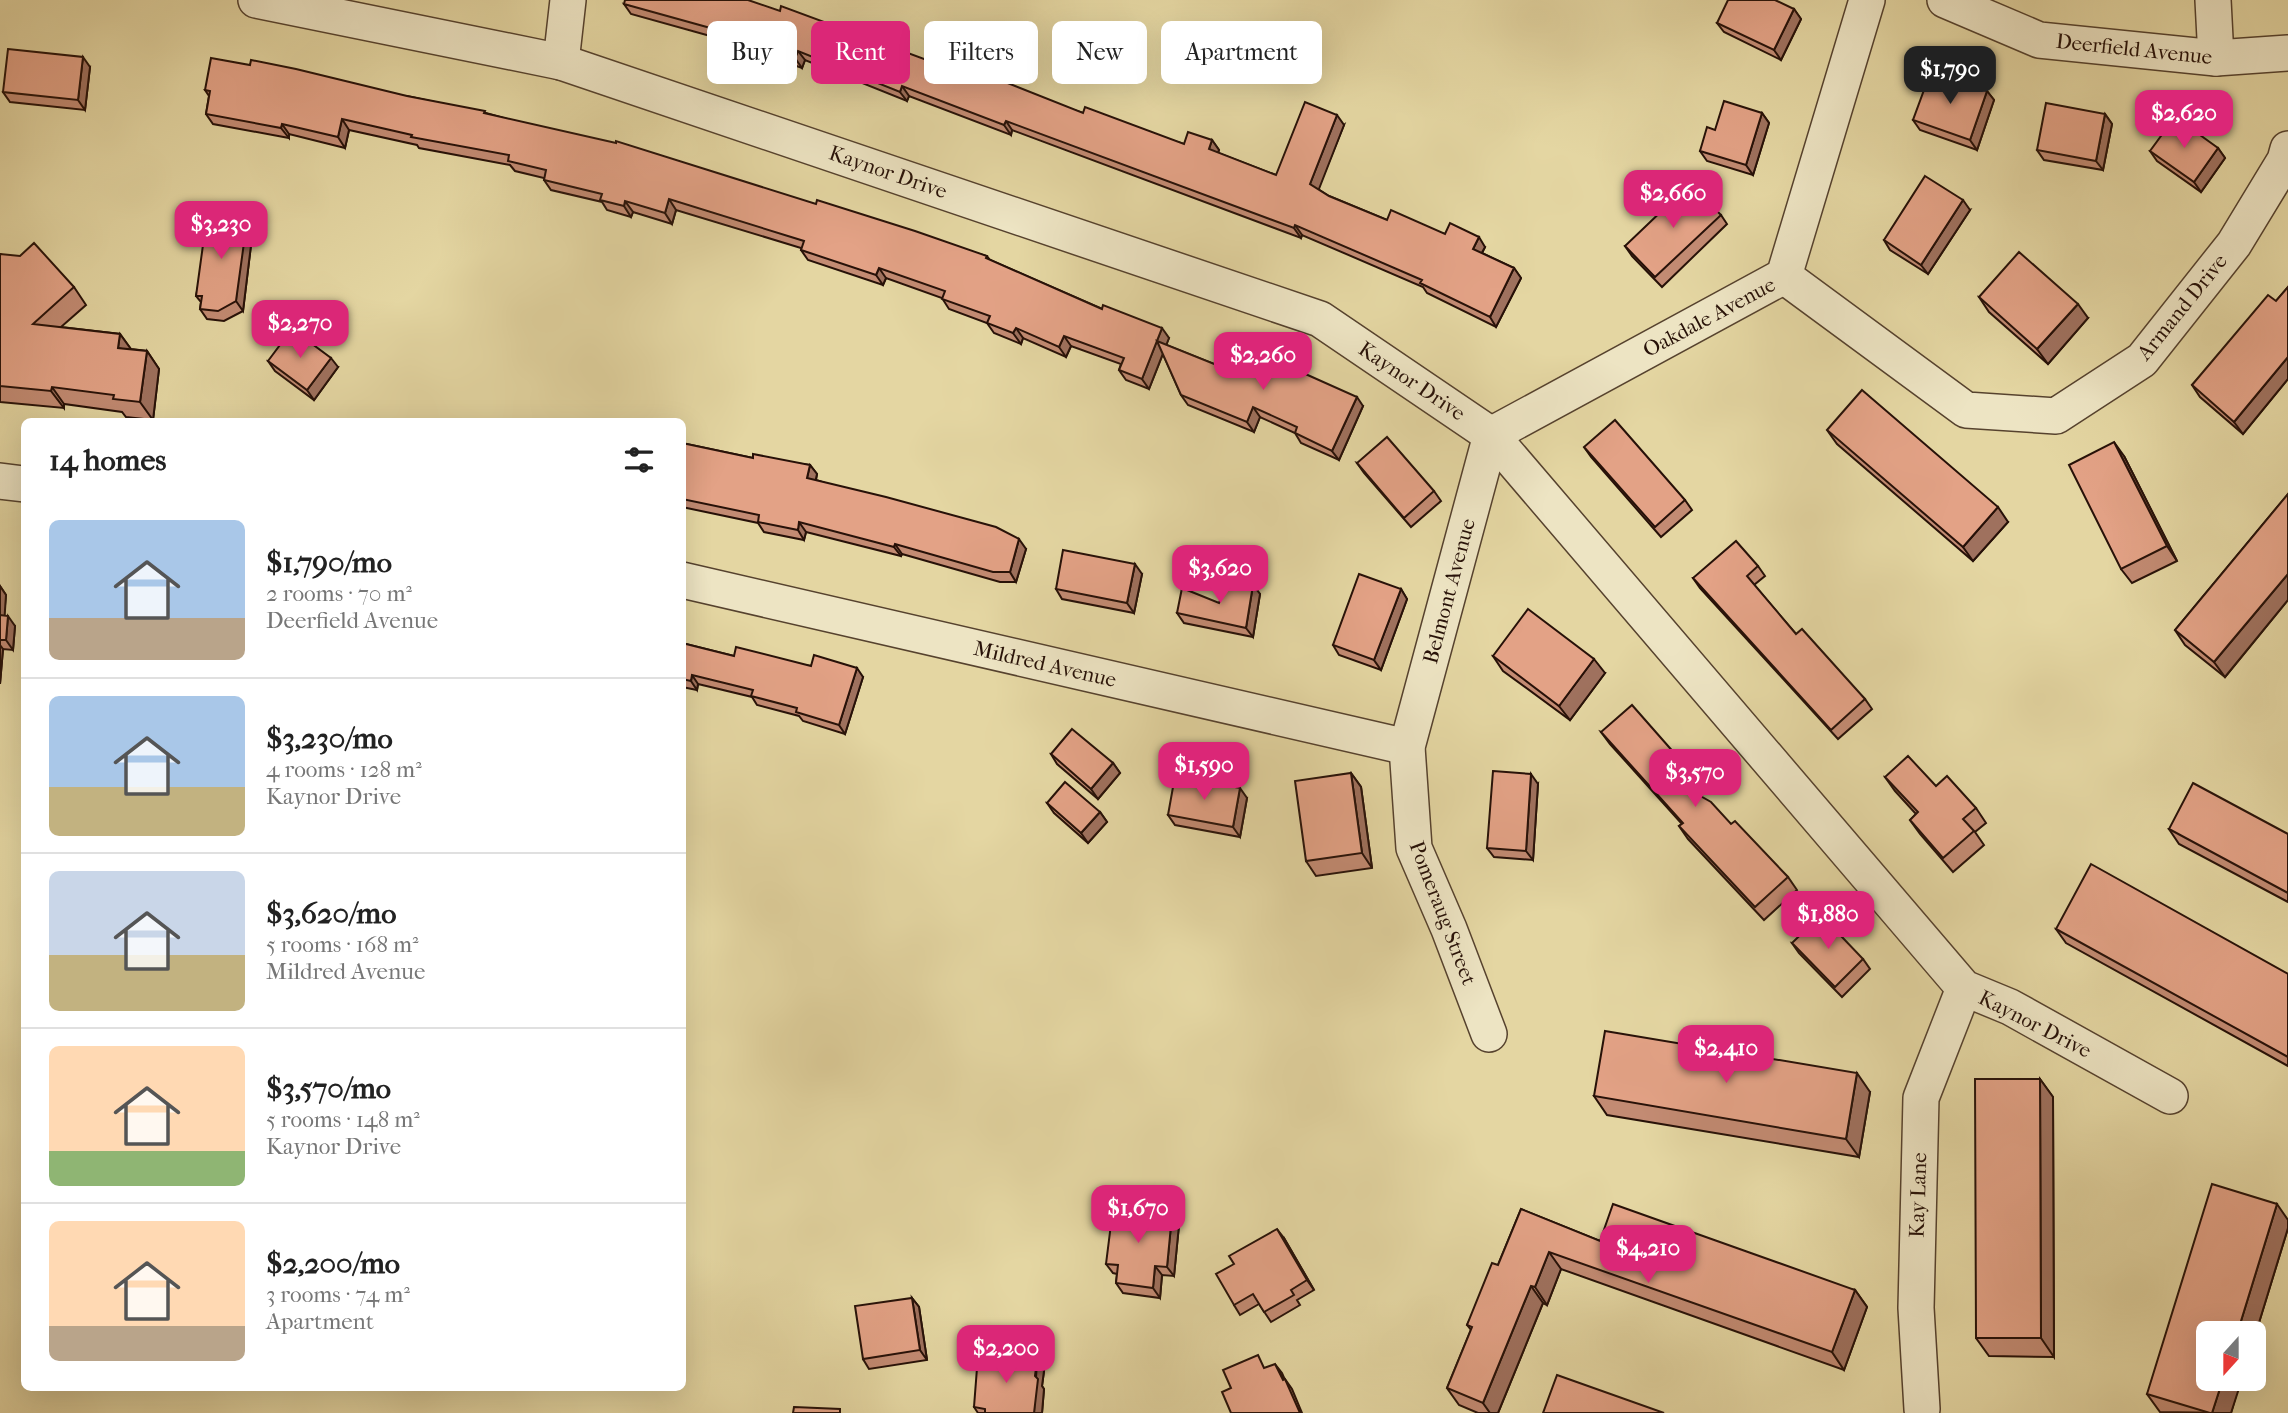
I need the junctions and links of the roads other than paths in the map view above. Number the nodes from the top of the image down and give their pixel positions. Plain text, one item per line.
1 (256, 0) edge
2 (568, 0) edge
3 (1867, 0) edge
4 (1945, 0) edge
5 (2213, 0) edge
6 (2288, 53) edge
7 (2216, 58) junction
8 (561, 62) junction
9 (2288, 149) edge
10 (1784, 276) junction
11 (1491, 435) junction
12 (0, 481) edge
13 (21, 484) edge
14 (686, 581) edge
15 (1407, 747) junction
16 (1964, 988) junction
17 (1489, 1034) dead end
18 (2170, 1096) dead end
19 (1922, 1409) dead end

1 - 8 street, Kaynor Drive
2 - 8 street
3 - 10 street, Oakdale Avenue
4 - 7 street, Deerfield Avenue
5 - 7 street
6 - 7 street, Deerfield Avenue
8 - 11 street, Kaynor Drive
9 - 10 street, Armand Drive
10 - 11 street, Oakdale Avenue
11 - 15 street, Belmont Avenue
11 - 16 street, Kaynor Drive
12 - 13 street
14 - 15 street, Mildred Avenue
15 - 17 street, Pomeraug Street
16 - 18 street, Kaynor Drive
16 - 19 street, Kay Lane

